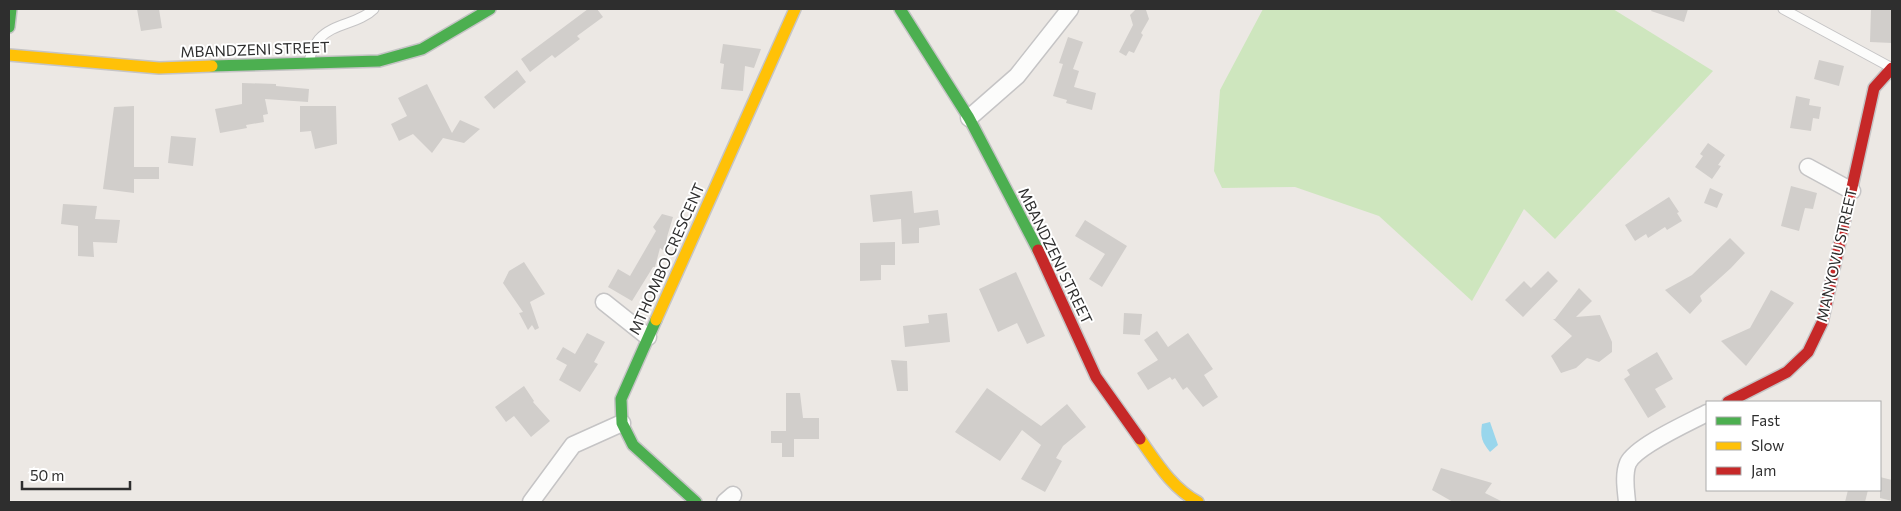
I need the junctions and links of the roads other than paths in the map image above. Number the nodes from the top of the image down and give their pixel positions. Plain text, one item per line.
1 (11, 9) edge
2 (374, 9) edge
3 (490, 9) edge
4 (795, 9) edge
5 (900, 9) edge
6 (1070, 9) edge
7 (1783, 9) edge
8 (9, 27) edge
9 (9, 55) edge
10 (308, 64) junction
11 (1892, 68) edge
12 (969, 118) junction
13 (1808, 167) dead end
14 (1852, 191) junction
15 (604, 302) dead end
16 (648, 338) junction
17 (1730, 401) edge
18 (1706, 414) edge
19 (622, 423) junction
20 (531, 502) edge
21 (696, 502) edge
22 (1198, 502) edge
23 (1627, 502) edge

1 - 8 street
2 - 10 lane
3 - 10 street, MBANDZENI STREET
4 - 16 street, MTHOMBO CRESCENT
5 - 12 street, MBANDZENI STREET
6 - 12 street
7 - 11 lane
9 - 10 street, MBANDZENI STREET
11 - 14 street, MANYOVU STREET
12 - 22 street, MBANDZENI STREET
13 - 14 street
14 - 17 street, MANYOVU STREET
15 - 16 street
16 - 19 street, MTHOMBO CRESCENT
18 - 23 street
19 - 20 street
19 - 21 street, MTHOMBO CRESCENT

